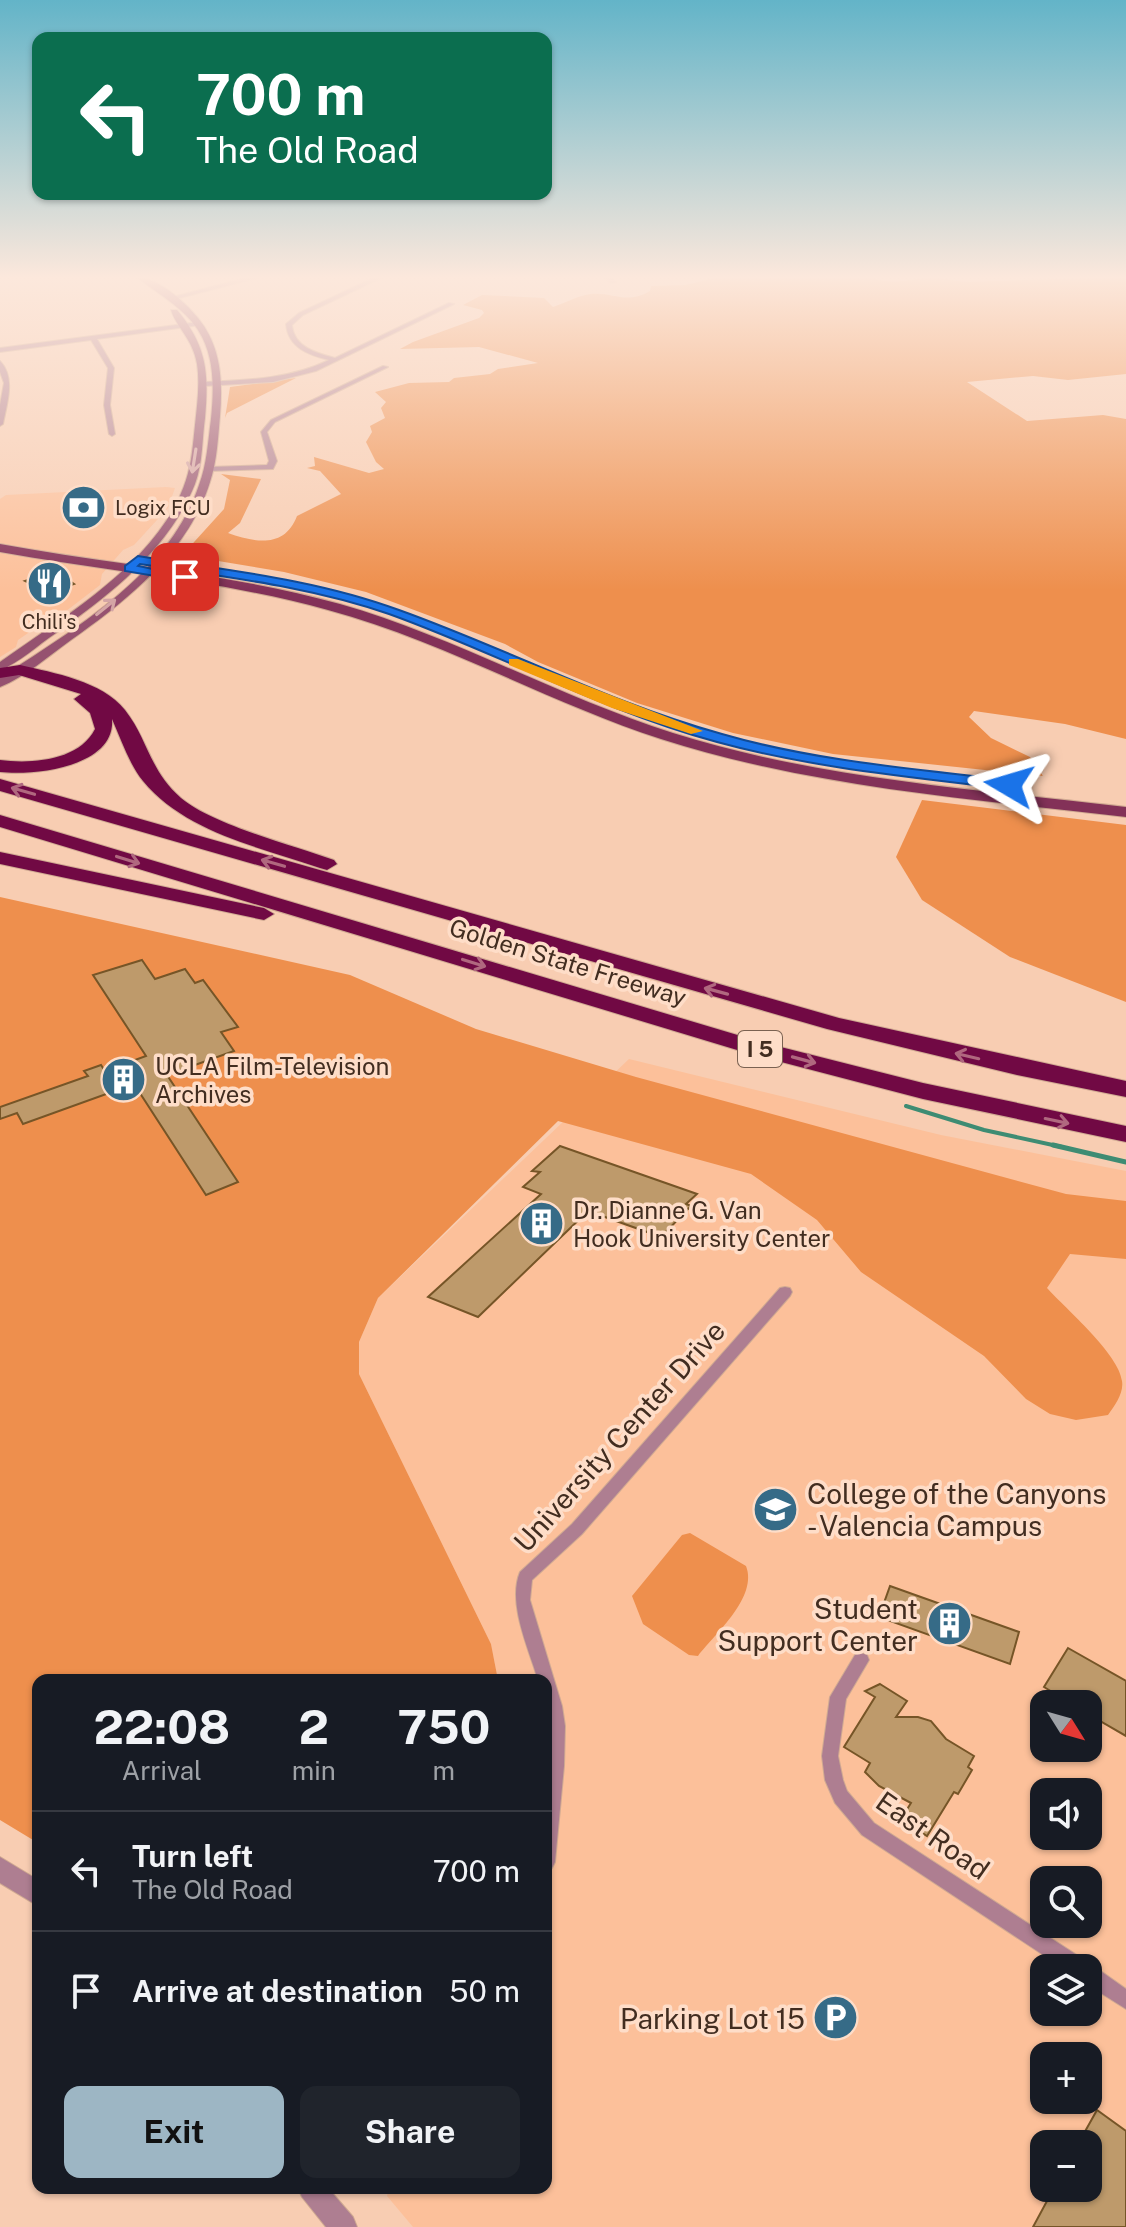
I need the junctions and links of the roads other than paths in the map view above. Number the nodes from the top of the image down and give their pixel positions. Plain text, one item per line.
1 (7, 382) edge
2 (111, 382) edge
3 (229, 382) edge
4 (354, 382) edge
5 (219, 383) junction
6 (204, 384) joint
7 (0, 424) edge
8 (112, 434) dead end
9 (209, 469) junction
10 (0, 538) edge
11 (0, 548) edge
12 (142, 565) junction
13 (6, 668) edge
14 (0, 685) edge
15 (0, 766) edge
16 (0, 785) edge
17 (1126, 799) edge
18 (1126, 812) edge
19 (0, 821) edge
20 (0, 830) edge
21 (80, 845) junction
22 (0, 858) edge
23 (428, 908) junction
24 (399, 941) junction
25 (1126, 1089) edge
26 (1126, 1134) edge
27 (785, 1292) dead end
28 (861, 1660) dead end
29 (544, 1674) edge
30 (552, 1699) edge
31 (552, 1804) edge
32 (0, 1869) edge
33 (32, 1890) edge
34 (1058, 1954) edge
35 (1102, 1984) edge
36 (1126, 2000) edge
37 (316, 2194) edge
38 (343, 2227) edge

1 - 7 street
2 - 8 street
3 - 5 street
4 - 9 street
5 - 6 street
5 - 9 main road
6 -> 12 main road
9 - 12 main road
10 - 12 main road
11 - 12 main road
12 - 13 main road
13 -> 12 main road
12 - 17 main road
12 - 18 main road
13 - 14 main road
13 - 23 highway
14 - 15 highway
23 -> 16 highway, Golden State Freeway / I 5
19 - 21 highway, Golden State Freeway / I 5
20 - 21 highway
21 -> 24 highway, Golden State Freeway / I 5
22 - 24 highway
25 -> 23 highway, Golden State Freeway / I 5
24 -> 26 highway, Golden State Freeway / I 5
27 - 29 street, University Center Drive
28 - 34 street, East Road
30 - 31 street, University Center Drive
32 - 33 street
35 - 36 street
37 - 38 street

